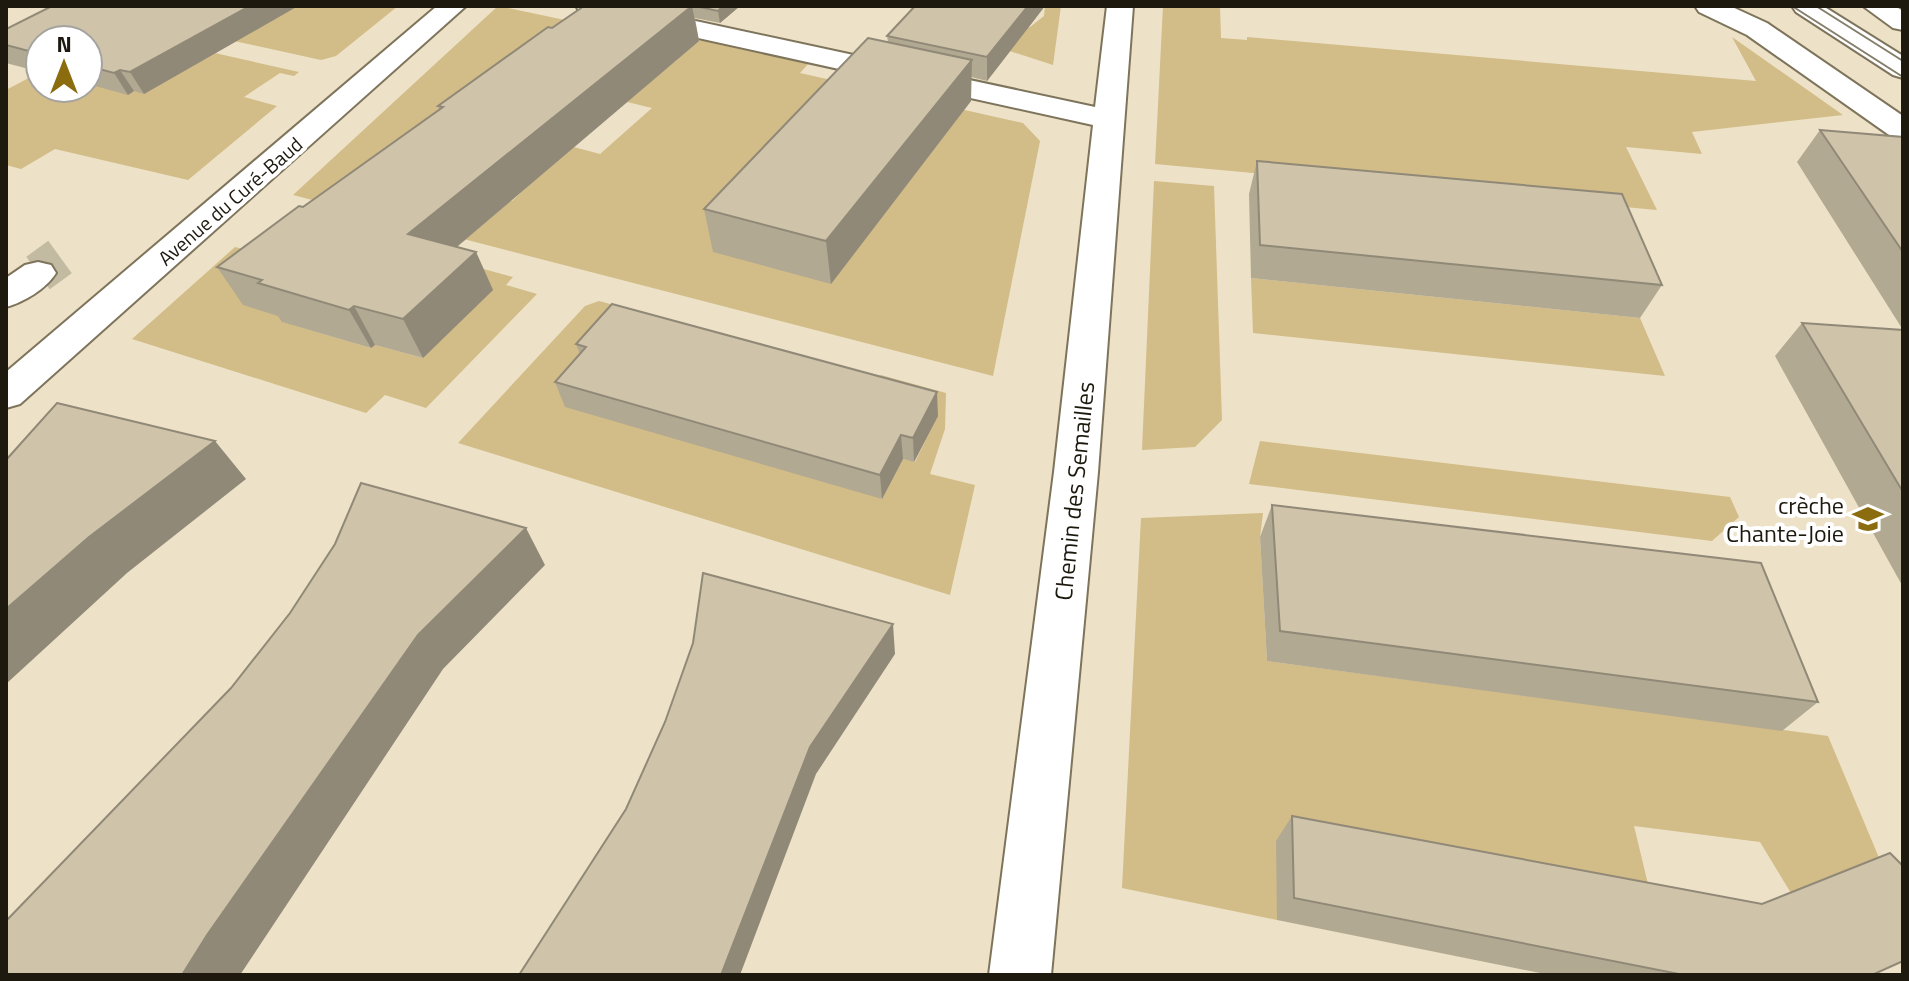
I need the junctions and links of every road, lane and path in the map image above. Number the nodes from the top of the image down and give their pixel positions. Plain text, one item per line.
1 (453, 6) edge
2 (589, 6) edge
3 (1120, 6) edge
4 (1805, 6) edge
5 (1876, 6) edge
6 (1719, 10) edge
7 (1903, 22) edge
8 (1903, 69) edge
9 (1108, 119) junction
10 (1903, 130) edge
11 (38, 273) tunnel mouth
12 (6, 295) edge
13 (6, 394) edge
14 (1020, 975) edge

1 - 13 street, Avenue du Curé-Baud
2 - 9 street
3 - 9 street, Chemin des Semailles
4 - 8 street
5 - 7 street
6 - 10 street
9 - 14 street, Chemin des Semailles
11 - 12 street

